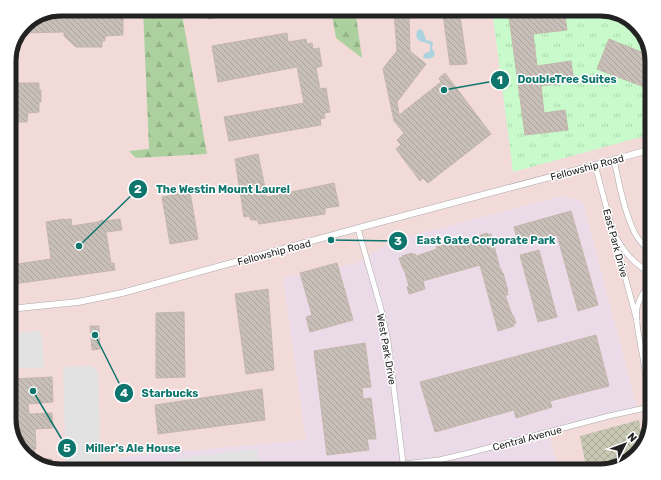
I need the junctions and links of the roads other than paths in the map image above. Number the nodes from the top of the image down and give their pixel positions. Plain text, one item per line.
1 (645, 151) edge
2 (614, 160) junction
3 (595, 165) junction
4 (358, 229) junction
5 (613, 233) junction
6 (645, 246) edge
7 (645, 270) edge
8 (645, 291) edge
9 (16, 308) edge
10 (637, 321) junction
11 (645, 369) edge
12 (645, 408) edge
13 (404, 464) joint

1 - 2 street, Fellowship Road
2 - 3 street, Fellowship Road
2 - 6 street
3 - 4 street, Fellowship Road
3 - 5 street, East Park Drive
4 - 9 street, Fellowship Road
4 - 13 street, West Park Drive
5 - 7 street
5 - 10 street, East Park Drive
8 - 10 street, East Park Drive
10 - 11 street, East Park Drive
12 - 13 street, Central Avenue

